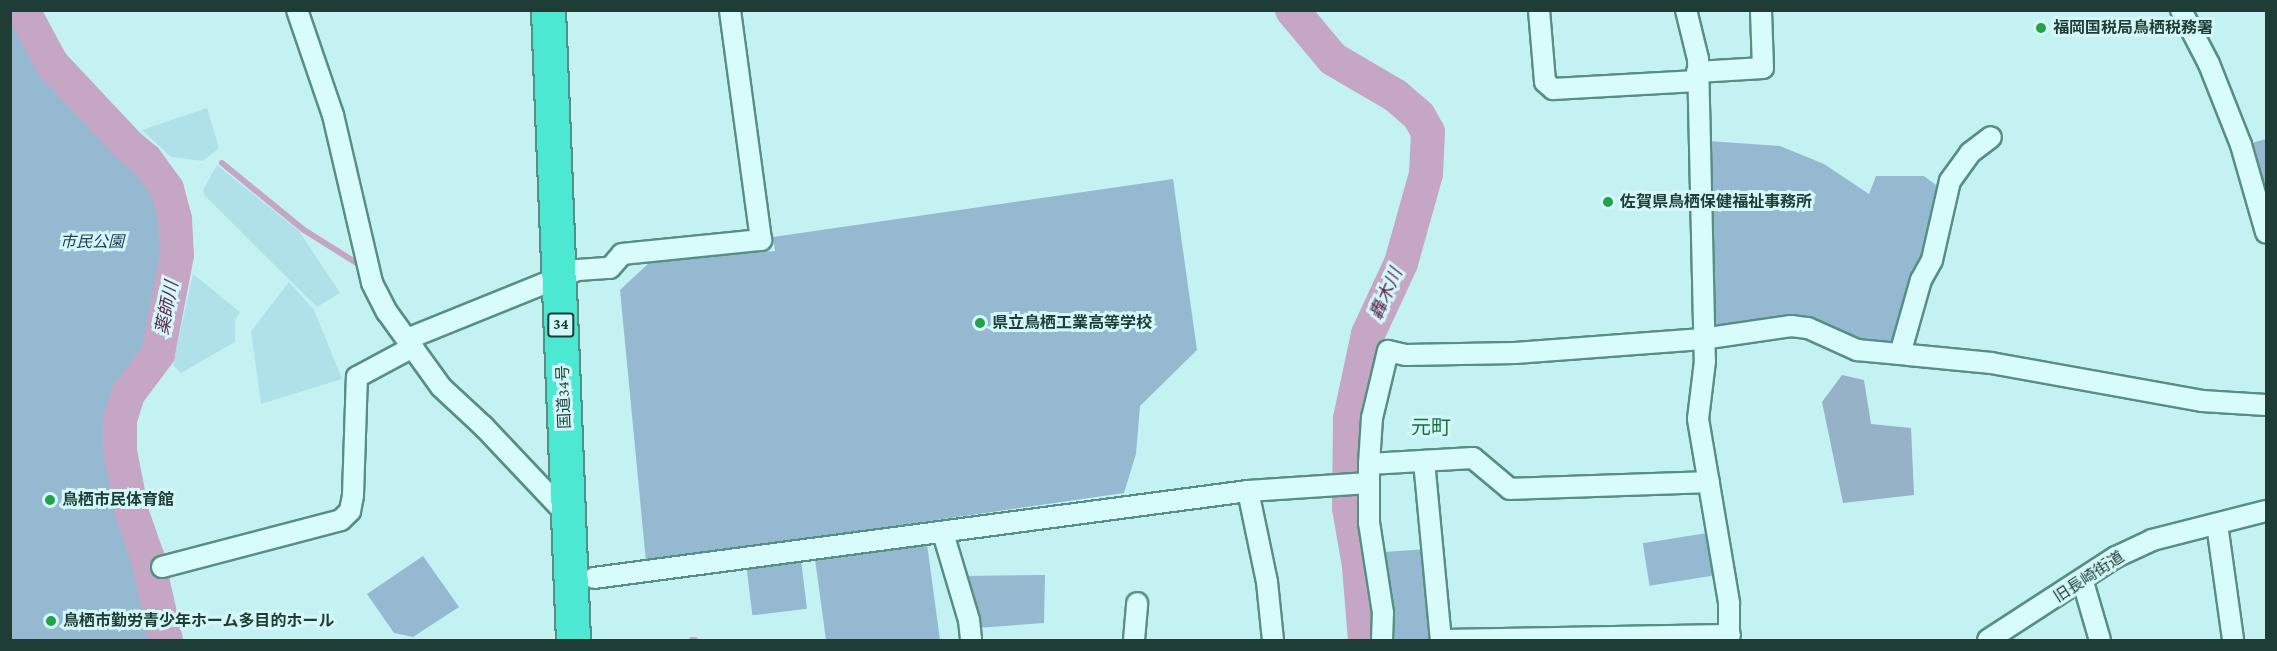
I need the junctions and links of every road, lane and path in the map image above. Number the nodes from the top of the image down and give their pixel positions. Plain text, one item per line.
1 (297, 10) edge
2 (548, 10) edge
3 (730, 10) edge
4 (1539, 10) edge
5 (1686, 10) edge
6 (1761, 10) edge
7 (2181, 10) edge
8 (1697, 77) junction
9 (1991, 136) dead end
10 (2266, 232) edge
11 (559, 279) junction
12 (1702, 339) junction
13 (410, 343) junction
14 (1900, 354) junction
15 (2266, 405) edge
16 (1424, 461) junction
17 (1369, 473) junction
18 (1709, 482) junction
19 (1248, 491) junction
20 (2266, 511) edge
21 (570, 517) junction
22 (2217, 524) junction
23 (943, 533) junction
24 (162, 567) dead end
25 (594, 578) dead end
26 (2083, 582) junction
27 (1137, 603) dead end
28 (1730, 638) edge
29 (573, 640) edge
30 (971, 640) edge
31 (1134, 640) edge
32 (1273, 640) edge
33 (1382, 640) edge
34 (1441, 640) edge
35 (1988, 640) edge
36 (2100, 640) edge
37 (2233, 640) edge

1 - 13 street
2 - 11 highway, 国道34号 / 34
3 - 11 street
4 - 8 street
5 - 8 street
6 - 8 street
7 - 10 street
8 - 12 street
9 - 14 street
11 - 13 street
11 - 21 highway, 国道34号 / 34
12 - 14 street
12 - 17 street
12 - 18 street
13 - 21 street
13 - 24 street
14 - 15 street
16 - 17 street
16 - 18 street
16 - 34 street
17 - 19 street
17 - 33 street
18 - 28 street
19 - 23 street
19 - 32 street
20 - 22 street, 旧長崎街道
21 - 29 highway, 国道34号 / 34
22 - 26 street, 旧長崎街道
22 - 37 street
23 - 25 street
23 - 30 street
26 - 35 street, 旧長崎街道
26 - 36 street
27 - 31 street
28 - 34 street

